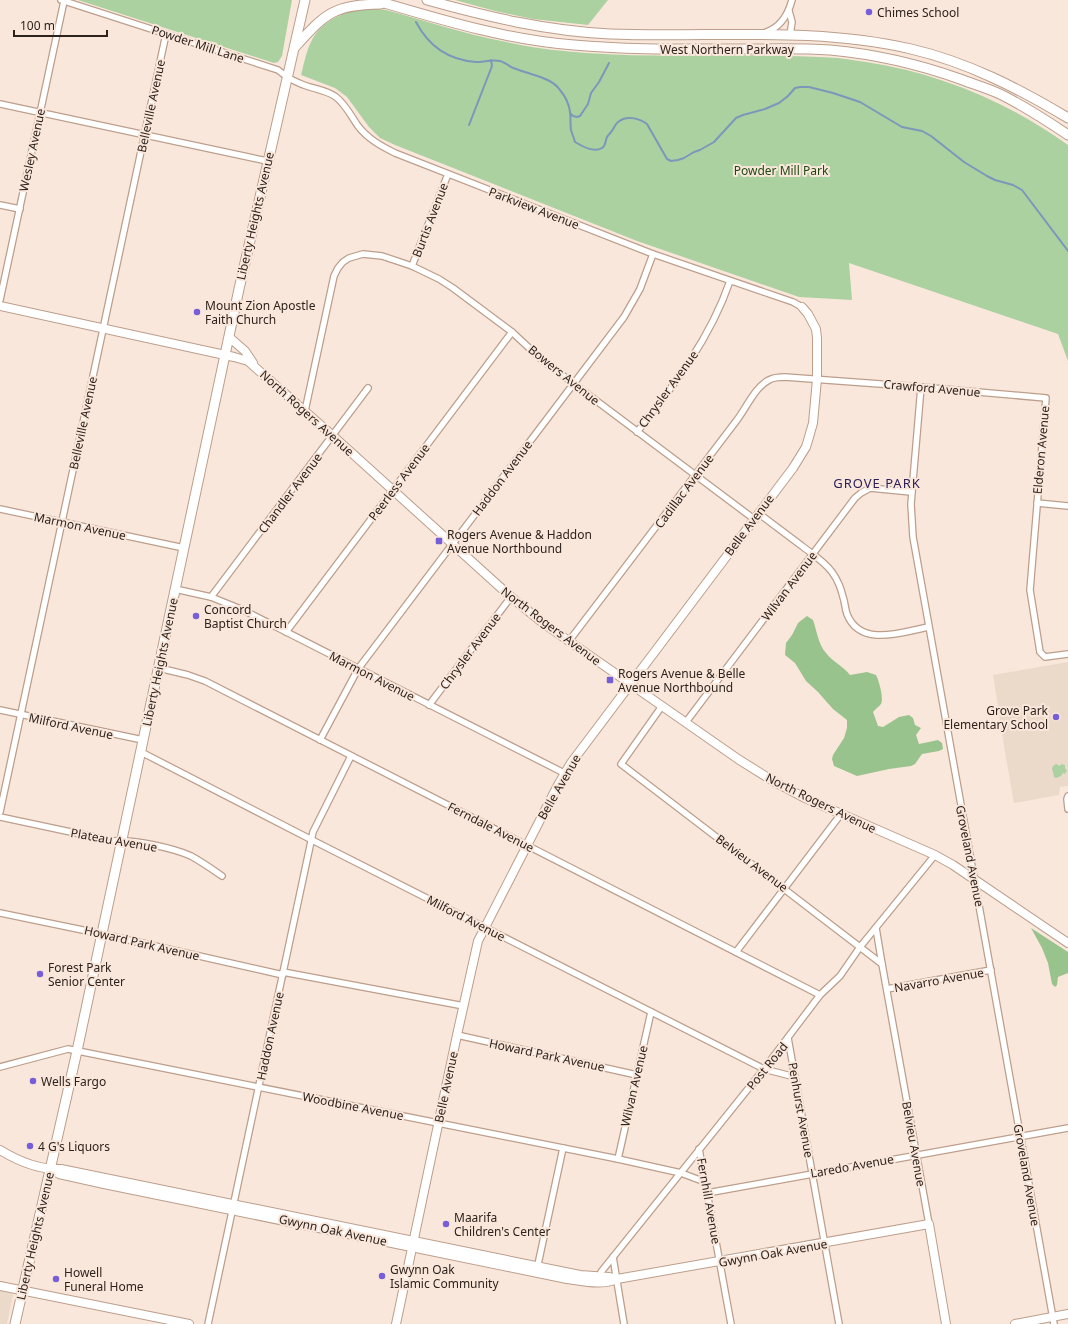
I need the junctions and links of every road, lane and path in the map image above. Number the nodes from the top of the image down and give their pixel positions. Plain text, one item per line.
1 (63, 0) edge
2 (305, 0) edge
3 (374, 0) edge
4 (427, 0) edge
5 (792, 0) edge
6 (386, 4) junction
7 (789, 11) junction
8 (166, 34) junction
9 (760, 34) junction
10 (790, 35) junction
11 (294, 48) junction
12 (783, 48) junction
13 (287, 76) junction
14 (0, 104) edge
15 (40, 113) junction
16 (1068, 118) edge
17 (145, 135) junction
18 (1068, 135) edge
19 (267, 161) junction
20 (448, 174) junction
21 (0, 205) edge
22 (20, 209) junction
23 (653, 254) junction
24 (412, 266) junction
25 (730, 281) junction
26 (0, 300) edge
27 (0, 306) edge
28 (802, 307) joint
29 (103, 329) junction
30 (512, 332) junction
31 (229, 337) junction
32 (225, 355) junction
33 (253, 364) junction
34 (817, 379) junction
35 (574, 384) junction
36 (921, 387) junction
37 (368, 388) dead end
38 (1046, 398) joint
39 (305, 411) junction
40 (637, 432) junction
41 (333, 436) junction
42 (696, 475) junction
43 (392, 490) junction
44 (911, 492) junction
45 (1037, 503) junction
46 (1068, 506) edge
47 (0, 509) edge
48 (756, 516) junction
49 (62, 522) junction
50 (452, 544) junction
51 (184, 548) junction
52 (813, 554) junction
53 (175, 589) junction
54 (211, 597) junction
55 (511, 597) junction
56 (928, 627) junction
57 (286, 632) junction
58 (569, 641) junction
59 (1068, 654) edge
60 (158, 668) junction
61 (358, 669) junction
62 (630, 684) junction
63 (429, 705) junction
64 (662, 706) junction
65 (0, 710) edge
66 (21, 715) junction
67 (686, 722) junction
68 (143, 740) junction
69 (320, 740) junction
70 (141, 752) junction
71 (351, 756) junction
72 (564, 774) junction
73 (1068, 796) edge
74 (1068, 809) edge
75 (0, 812) edge
76 (841, 814) junction
77 (0, 817) edge
78 (122, 840) junction
79 (312, 840) junction
80 (526, 845) junction
81 (934, 855) junction
82 (222, 876) dead end
83 (974, 878) junction
84 (784, 888) junction
85 (0, 913) edge
86 (484, 927) junction
87 (876, 928) junction
88 (102, 934) junction
89 (1068, 943) edge
90 (860, 947) junction
91 (736, 952) junction
92 (882, 964) junction
93 (991, 970) junction
94 (283, 974) junction
95 (887, 989) junction
96 (820, 995) junction
97 (464, 1006) junction
98 (651, 1012) junction
99 (457, 1035) junction
100 (788, 1038) junction
101 (77, 1050) junction
102 (0, 1067) edge
103 (764, 1069) junction
104 (637, 1075) junction
105 (795, 1077) junction
106 (259, 1087) junction
107 (438, 1123) junction
108 (1068, 1128) edge
109 (1020, 1136) junction
110 (563, 1148) junction
111 (699, 1149) junction
112 (0, 1150) edge
113 (916, 1155) junction
114 (618, 1159) junction
115 (50, 1169) junction
116 (681, 1173) junction
117 (812, 1173) junction
118 (705, 1182) junction
119 (707, 1193) junction
120 (233, 1207) junction
121 (929, 1224) junction
122 (825, 1243) junction
123 (413, 1244) junction
124 (613, 1257) junction
125 (720, 1262) junction
126 (537, 1269) junction
127 (601, 1277) junction
128 (617, 1279) junction
129 (0, 1286) edge
130 (22, 1290) junction
131 (1068, 1314) edge
132 (1053, 1321) edge
133 (15, 1324) edge
134 (189, 1324) edge
135 (208, 1324) edge
136 (396, 1324) edge
137 (624, 1324) edge
138 (731, 1324) edge
139 (839, 1324) edge
140 (946, 1324) edge
141 (1015, 1324) edge

1 - 8 street, Powder Mill Lane
1 - 15 street, Wesley Avenue
2 - 11 main road, Liberty Heights Avenue
3 - 6 main road, West Northern Parkway
4 - 9 main road, West Northern Parkway
5 - 7 street
6 - 11 main road
6 - 12 main road, West Northern Parkway
7 - 9 street
7 - 10 street
8 - 13 street, Powder Mill Lane
8 - 17 street, Belleville Avenue
9 - 10 main road, West Northern Parkway
10 - 12 main road
10 - 16 main road, West Northern Parkway
11 - 13 main road, Liberty Heights Avenue
12 - 18 main road, West Northern Parkway
13 - 19 main road, Liberty Heights Avenue
13 - 20 street, Parkview Avenue
14 - 15 street
15 - 17 street
15 - 22 street, Wesley Avenue
17 - 19 street
17 - 29 street, Belleville Avenue
19 - 31 main road, Liberty Heights Avenue
20 - 23 street, Parkview Avenue
20 - 24 street, Burtis Avenue
21 - 22 street
22 - 26 street, Wesley Avenue
23 - 25 street, Parkview Avenue
23 - 35 street, Haddon Avenue
24 - 30 street, Bowers Avenue
24 - 39 street, Bowers Avenue
25 - 28 street, Parkview Avenue
25 - 40 street, Chrysler Avenue
27 - 29 street, North Rogers Avenue
28 - 34 street, Belle Avenue
29 - 32 street, North Rogers Avenue
29 - 49 street, Belleville Avenue
30 - 35 street, Bowers Avenue
30 - 43 street, Peerless Avenue
31 - 32 main road, Liberty Heights Avenue
31 - 33 street
32 - 33 street, North Rogers Avenue
32 - 51 main road, Liberty Heights Avenue
33 - 39 street, North Rogers Avenue
34 - 36 street, Crawford Avenue
34 - 42 street, Cadillac Avenue
34 - 48 street, Belle Avenue
35 - 40 street, Bowers Avenue
35 - 50 street, Haddon Avenue
36 - 38 street, Crawford Avenue
36 - 44 street, Groveland Avenue
37 - 41 street, Chandler Avenue
38 - 45 street, Elderon Avenue
39 - 41 street, North Rogers Avenue
40 - 42 street, Bowers Avenue
41 - 43 street, North Rogers Avenue
41 - 54 street, Chandler Avenue
42 - 48 street, Bowers Avenue
42 - 58 street, Cadillac Avenue
43 - 50 street, North Rogers Avenue
43 - 57 street, Peerless Avenue
44 - 52 street, Wilvan Avenue
44 - 56 street, Groveland Avenue
45 - 46 street
45 - 59 street, Elderon Avenue
47 - 49 street, Marmon Avenue
48 - 52 street, Bowers Avenue
48 - 62 street, Belle Avenue
49 - 51 street, Marmon Avenue
49 - 66 street, Belleville Avenue
50 - 55 street, North Rogers Avenue
50 - 61 street, Haddon Avenue
51 - 53 main road, Liberty Heights Avenue
52 - 56 street, Bowers Avenue
52 - 67 street, Wilvan Avenue
53 - 54 street, Marmon Avenue
53 - 60 main road, Liberty Heights Avenue
54 - 57 street, Marmon Avenue
55 - 58 street, North Rogers Avenue
55 - 63 street, Chrysler Avenue
56 - 83 street, Groveland Avenue
57 - 61 street, Marmon Avenue
58 - 62 street, North Rogers Avenue
60 - 68 main road, Liberty Heights Avenue
60 - 69 street, Ferndale Avenue
61 - 63 street, Marmon Avenue
61 - 69 street, Haddon Avenue
62 - 64 street, North Rogers Avenue
62 - 72 street, Belle Avenue
63 - 72 street, Marmon Avenue
64 - 67 street, North Rogers Avenue
64 - 84 street, Belvieu Avenue
65 - 66 street, Milford Avenue
66 - 68 street, Milford Avenue
66 - 75 street, Belleville Avenue
67 - 76 street, North Rogers Avenue
68 - 70 main road, Liberty Heights Avenue
69 - 71 street, Ferndale Avenue
70 - 78 main road, Liberty Heights Avenue
70 - 79 street, Milford Avenue
71 - 79 street, Haddon Avenue
71 - 80 street, Ferndale Avenue
72 - 80 street, Belle Avenue
73 - 74 street
76 - 81 street, North Rogers Avenue
76 - 84 street
77 - 78 street, Plateau Avenue
78 - 82 street, Plateau Avenue
78 - 88 main road, Liberty Heights Avenue
79 - 86 street, Milford Avenue
79 - 94 street, Haddon Avenue
80 - 86 street, Belle Avenue
80 - 91 street, Ferndale Avenue
81 - 83 street, North Rogers Avenue
81 - 87 street, Post Road
83 - 89 street, North Rogers Avenue
83 - 93 street, Groveland Avenue
84 - 90 street, Belvieu Avenue
84 - 91 street
85 - 88 street, Howard Park Avenue
86 - 97 street, Belle Avenue
86 - 98 street, Milford Avenue
87 - 90 street, Post Road
87 - 92 street, Belvieu Avenue
88 - 94 street, Howard Park Avenue
88 - 101 main road, Liberty Heights Avenue
90 - 92 street, Belvieu Avenue
90 - 96 street, Post Road
91 - 96 street, Ferndale Avenue
92 - 95 street, Belvieu Avenue
93 - 95 street, Navarro Avenue
93 - 109 street, Groveland Avenue
94 - 97 street, Howard Park Avenue
94 - 106 street, Haddon Avenue
95 - 113 street, Belvieu Avenue
96 - 100 street, Post Road
97 - 99 street, Belle Avenue
98 - 103 street, Milford Avenue
98 - 104 street, Wilvan Avenue
99 - 104 street, Howard Park Avenue
99 - 107 street, Belle Avenue
100 - 103 street, Post Road
100 - 105 street, Penhurst Avenue
101 - 102 street, Woodbine Avenue
101 - 106 street, Woodbine Avenue
101 - 115 main road, Liberty Heights Avenue
103 - 105 street, Milford Avenue
103 - 111 street, Post Road
104 - 114 street, Wilvan Avenue
105 - 117 street, Penhurst Avenue
106 - 107 street, Woodbine Avenue
106 - 120 street, Haddon Avenue
107 - 110 street, Woodbine Avenue
107 - 123 street, Belle Avenue
108 - 109 street, Laredo Avenue
109 - 113 street, Laredo Avenue
109 - 132 street, Groveland Avenue
110 - 114 street, Woodbine Avenue
110 - 126 street
111 - 116 street, Post Road
111 - 118 street, Fernhill Avenue
112 - 115 street, Gwynn Oak Avenue
113 - 117 street, Laredo Avenue
113 - 121 street, Belvieu Avenue
114 - 116 street, Woodbine Avenue
115 - 120 street, Gwynn Oak Avenue
115 - 130 main road, Liberty Heights Avenue
116 - 118 street, Woodbine Avenue
116 - 124 street, Post Road
117 - 119 street, Laredo Avenue
117 - 122 street, Penhurst Avenue
118 - 119 street, Fernhill Avenue
119 - 125 street, Fernhill Avenue
120 - 123 street, Gwynn Oak Avenue
120 - 135 street, Haddon Avenue
121 - 122 street, Gwynn Oak Avenue
121 - 140 street, Belvieu Avenue
122 - 125 street, Gwynn Oak Avenue
122 - 139 street, Penhurst Avenue
123 - 126 street, Gwynn Oak Avenue
123 - 136 street, Belle Avenue
124 - 127 street, Post Road
124 - 128 street
125 - 128 street, Gwynn Oak Avenue
125 - 138 street, Fernhill Avenue
126 - 127 street, Gwynn Oak Avenue
126 - 128 street, Gwynn Oak Avenue
127 - 128 street, Gwynn Oak Avenue
128 - 137 street
129 - 130 street
130 - 133 main road, Liberty Heights Avenue
130 - 134 street
131 - 132 street
132 - 141 street

